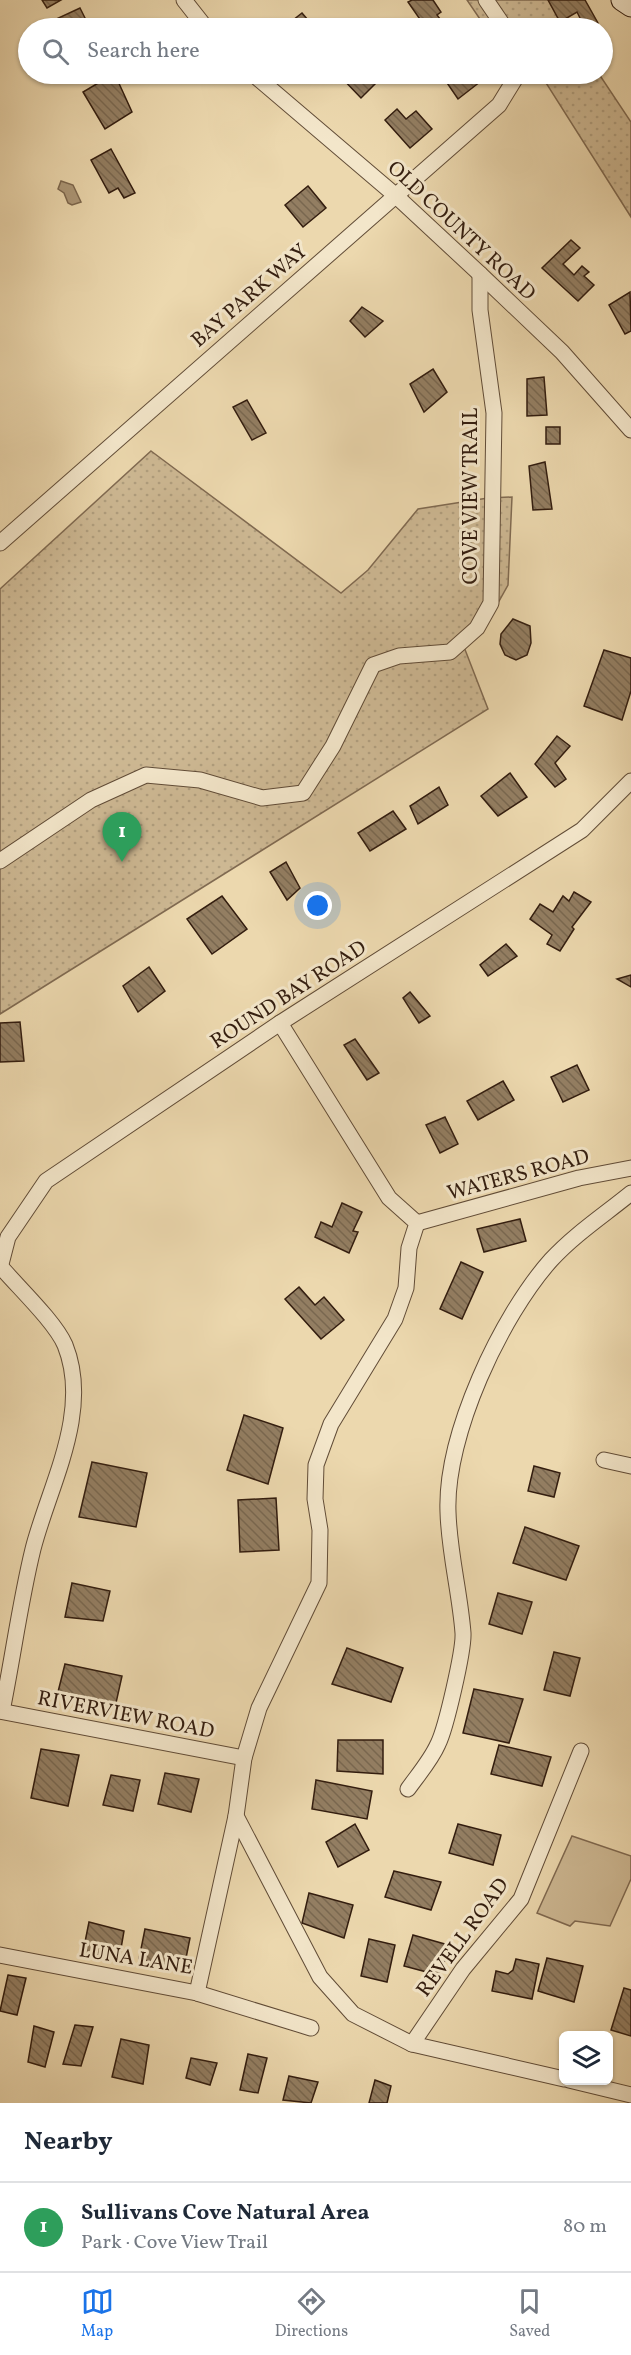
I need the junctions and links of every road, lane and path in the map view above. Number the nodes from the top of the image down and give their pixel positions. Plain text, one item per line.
1 (184, 0) edge
2 (486, 0) edge
3 (622, 0) edge
4 (631, 6) edge
5 (198, 18) edge
6 (498, 18) edge
7 (265, 84) edge
8 (512, 84) edge
9 (395, 195) junction
10 (480, 274) junction
11 (631, 430) edge
12 (0, 543) edge
13 (631, 781) edge
14 (0, 861) edge
15 (280, 1023) junction
16 (631, 1168) edge
17 (631, 1193) edge
18 (417, 1223) junction
19 (1, 1268) edge
20 (604, 1460) dead end
21 (631, 1466) edge
22 (1, 1711) edge
23 (580, 1751) dead end
24 (244, 1758) junction
25 (408, 1789) dead end
26 (236, 1816) junction
27 (0, 1955) edge
28 (197, 1993) junction
29 (311, 2028) dead end
30 (412, 2044) junction
31 (559, 2078) edge
32 (590, 2085) edge
33 (631, 2095) edge

1 - 5 street
2 - 6 street
3 - 4 street
7 - 9 street, OLD COUNTY ROAD
8 - 9 street, BAY PARK WAY
9 - 10 street, OLD COUNTY ROAD
9 - 12 street, BAY PARK WAY
10 - 11 street, OLD COUNTY ROAD
10 - 14 street, COVE VIEW TRAIL
13 - 15 street, ROUND BAY ROAD
15 - 18 street
15 - 19 street, ROUND BAY ROAD
16 - 18 street, WATERS ROAD
17 - 25 street
18 - 24 street, LUNA LANE
19 - 22 street
20 - 21 street
22 - 24 street, RIVERVIEW ROAD
23 - 30 street, REVELL ROAD
24 - 26 street, LUNA LANE
26 - 28 street, LUNA LANE
26 - 30 street
27 - 28 street, LUNA LANE
28 - 29 street
30 - 31 street
32 - 33 street

